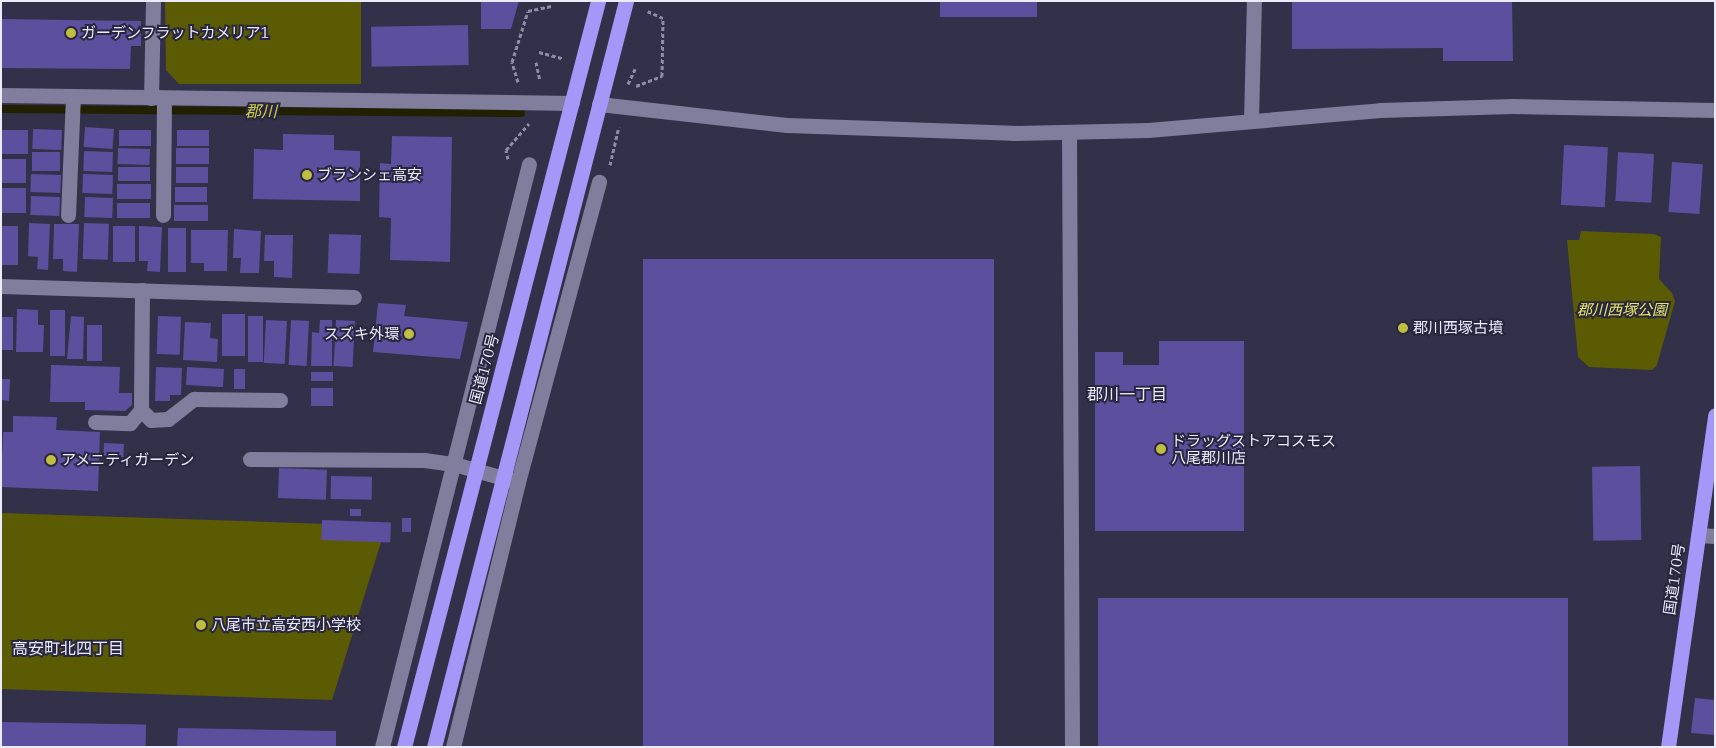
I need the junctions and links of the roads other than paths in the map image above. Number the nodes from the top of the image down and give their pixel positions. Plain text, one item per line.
1 (153, 1) edge
2 (598, 1) edge
3 (626, 1) edge
4 (1254, 1) edge
5 (1, 95) edge
6 (160, 99) junction
7 (73, 101) junction
8 (572, 102) junction
9 (599, 104) junction
10 (1715, 110) edge
11 (1251, 121) junction
12 (1069, 132) junction
13 (530, 164) dead end
14 (599, 182) dead end
15 (163, 214) dead end
16 (68, 215) dead end
17 (1, 286) edge
18 (142, 290) junction
19 (354, 297) dead end
20 (280, 400) dead end
21 (141, 410) junction
22 (1715, 415) edge
23 (95, 422) dead end
24 (250, 459) dead end
25 (454, 464) junction
26 (476, 470) junction
27 (511, 480) junction
28 (1698, 535) junction
29 (1715, 536) edge
30 (382, 747) edge
31 (404, 747) edge
32 (434, 747) edge
33 (453, 747) edge
34 (1072, 747) edge
35 (1668, 747) edge

1 - 6 street
2 - 8 highway, 国道170号
3 - 9 highway
4 - 11 street
5 - 7 street
6 - 7 street
6 - 8 street
6 - 15 street
7 - 16 street
8 - 26 highway, 国道170号
9 - 12 street
9 - 27 highway
10 - 11 street
11 - 12 street
12 - 34 street
13 - 25 street
14 - 27 street
17 - 18 street
18 - 19 street
18 - 21 street
20 - 21 street
21 - 23 street
22 - 28 highway, 国道170号
24 - 25 street
25 - 26 street
25 - 30 street
26 - 27 street
26 - 31 highway, 国道170号
27 - 32 highway
27 - 33 street
28 - 29 street
28 - 35 highway, 国道170号

